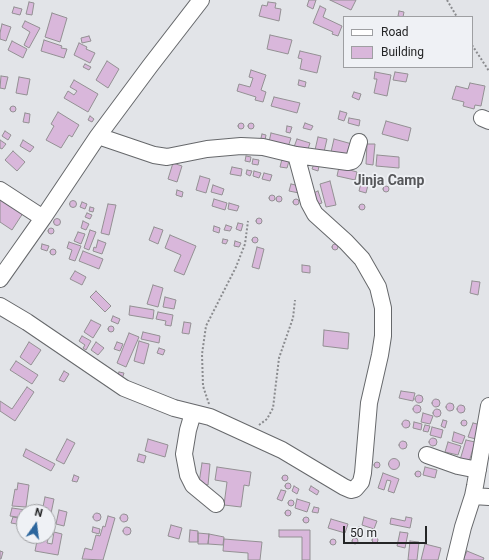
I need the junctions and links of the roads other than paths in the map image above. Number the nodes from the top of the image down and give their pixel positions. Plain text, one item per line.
1 (201, 0) edge
2 (98, 136) junction
3 (359, 142) dead end
4 (296, 155) junction
5 (0, 190) edge
6 (43, 218) junction
7 (0, 280) edge
8 (0, 306) edge
9 (489, 406) edge
10 (193, 413) junction
11 (427, 455) dead end
12 (478, 470) junction
13 (473, 496) junction
14 (489, 497) edge
15 (216, 504) dead end
16 (455, 560) edge

1 - 2 street
2 - 4 street
2 - 6 street
3 - 4 street
4 - 10 street
5 - 6 street
6 - 7 street
8 - 10 street
9 - 12 street
10 - 15 street
11 - 12 street
12 - 13 street
13 - 14 street
13 - 16 street

